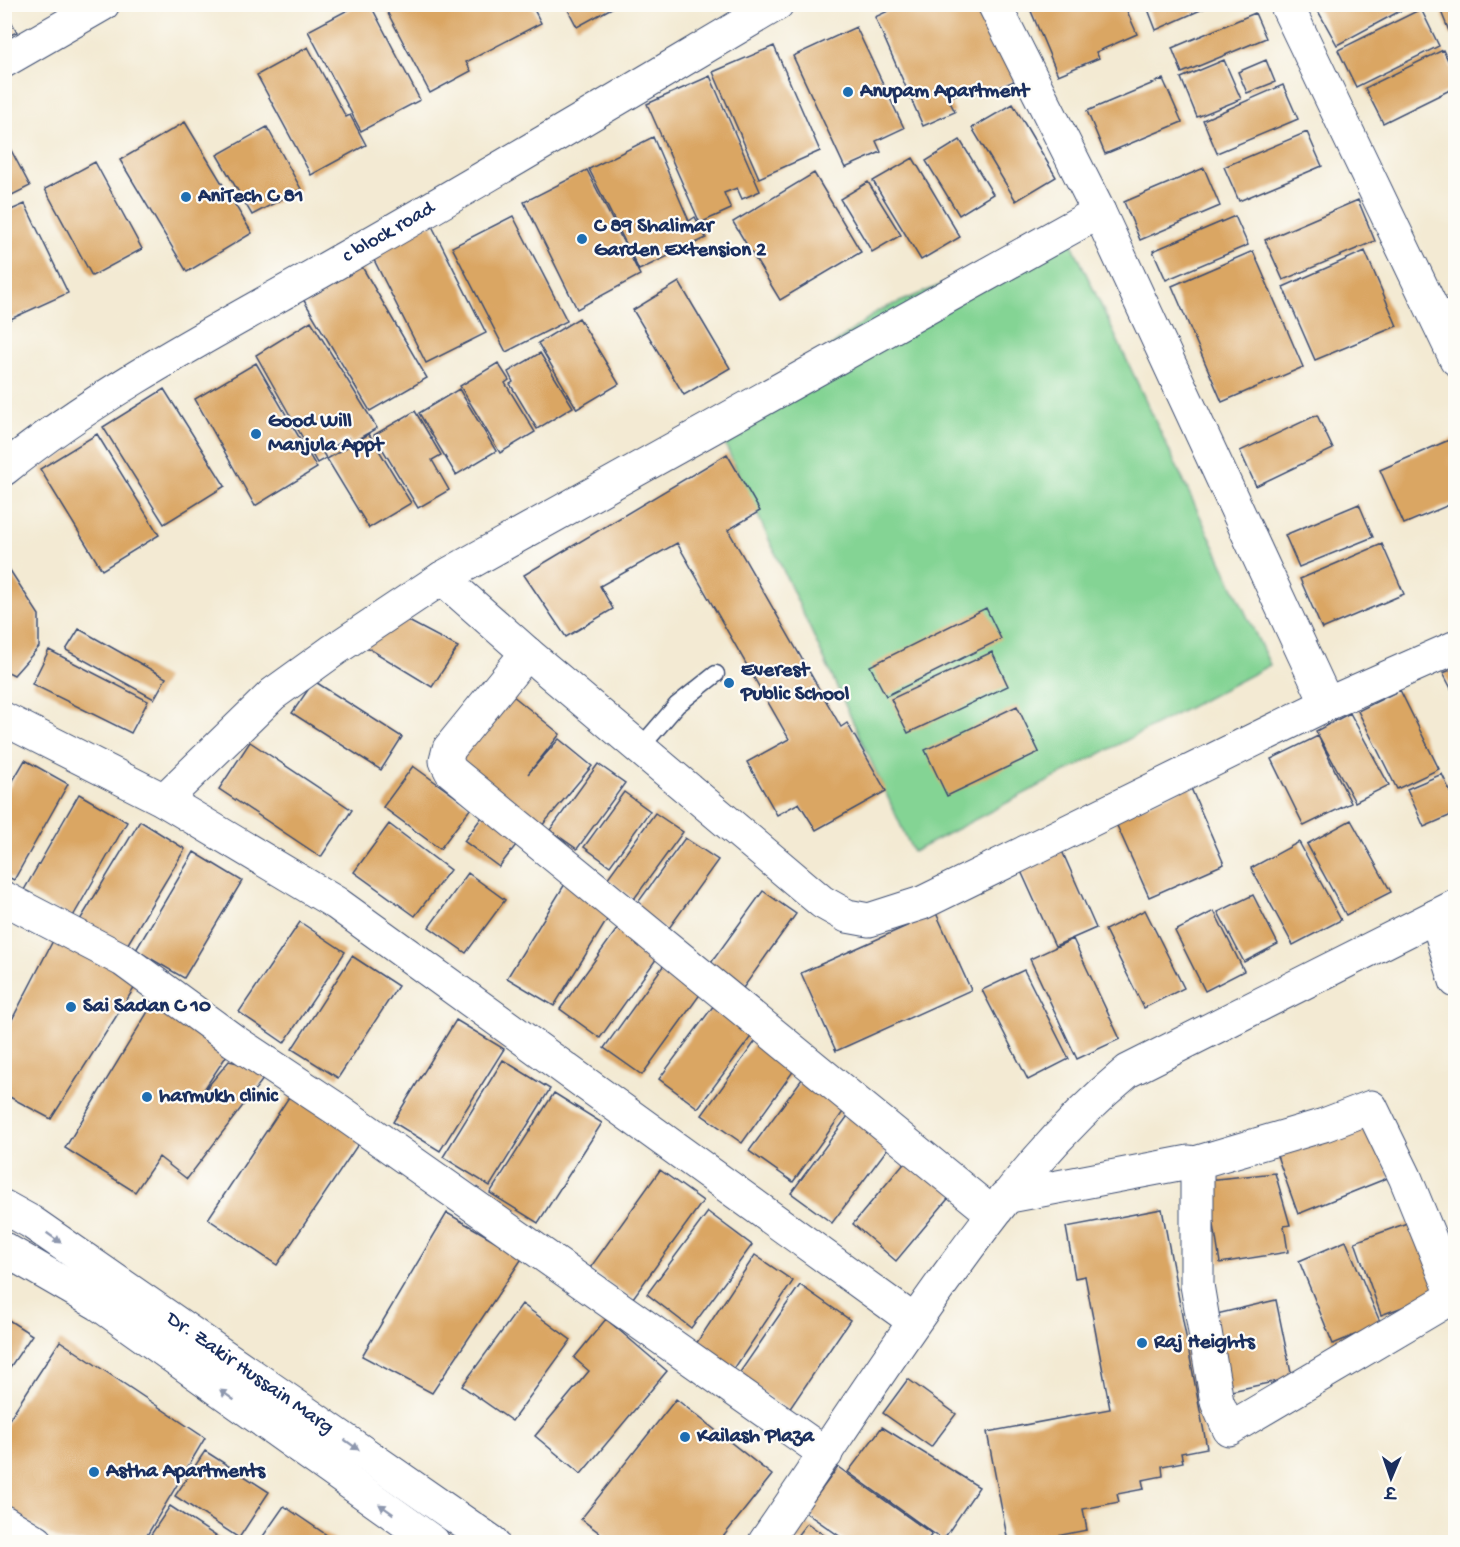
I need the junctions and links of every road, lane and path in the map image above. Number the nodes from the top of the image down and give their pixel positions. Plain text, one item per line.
1 (103, 4) edge
2 (777, 4) edge
3 (994, 4) edge
4 (1286, 4) edge
5 (4, 61) edge
6 (1099, 212) junction
7 (1455, 359) edge
8 (4, 469) edge
9 (442, 578) junction
10 (1455, 647) edge
11 (527, 653) junction
12 (716, 674) dead end
13 (1327, 704) junction
14 (4, 719) edge
15 (640, 748) junction
16 (164, 800) junction
17 (4, 898) edge
18 (1446, 911) edge
19 (1455, 981) edge
20 (1195, 1163) junction
21 (999, 1205) junction
22 (4, 1207) edge
23 (4, 1249) edge
24 (914, 1321) junction
25 (826, 1454) junction
26 (4, 1522) edge
27 (37, 1542) edge
28 (433, 1542) edge
29 (492, 1542) edge
30 (765, 1542) edge

1 - 5 street
2 - 8 street, c block road
3 - 6 street
4 - 7 street
6 - 9 street
6 - 13 street
9 - 11 street
9 - 16 street
10 - 13 street
11 - 15 street
11 - 21 street
12 - 15 lane
13 - 15 street
14 - 16 street
16 - 24 street
17 - 25 street
18 - 19 street
18 - 21 street
20 - 20 street
20 - 21 street
21 - 24 street
22 -> 29 street, Dr. Zakir Hussain Marg
28 -> 23 street, Dr. Zakir Hussain Marg
24 - 25 street
25 - 30 street
26 - 27 street

